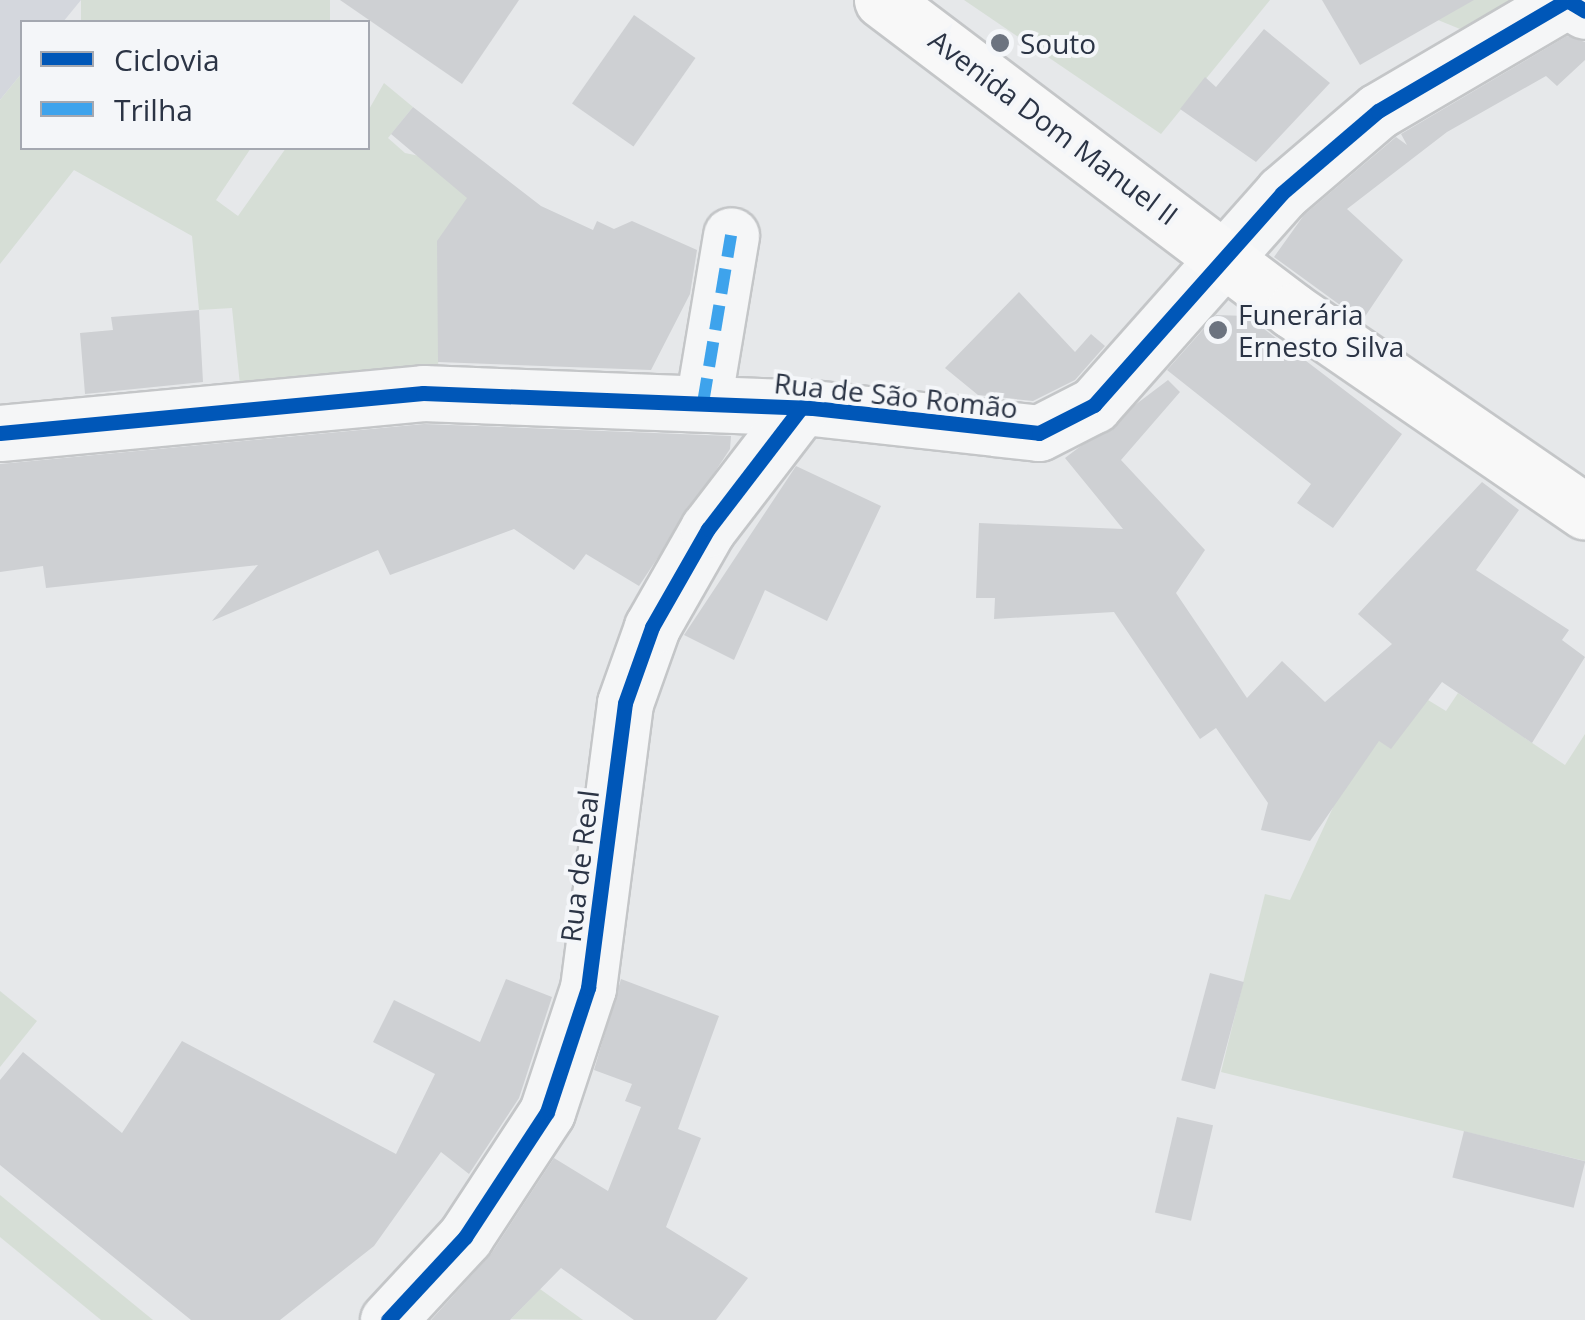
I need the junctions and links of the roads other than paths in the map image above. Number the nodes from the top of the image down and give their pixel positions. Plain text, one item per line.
1 (882, 0) edge
2 (1566, 0) edge
3 (1585, 11) edge
4 (732, 235) dead end
5 (1224, 257) junction
6 (703, 403) junction
7 (800, 408) junction
8 (0, 433) edge
9 (1585, 512) edge
10 (388, 1320) edge

1 - 5 main road, Avenida Dom Manuel II
2 - 3 street
2 - 5 street, Rua de São Romão
4 - 6 street
5 - 7 street, Rua de São Romão
5 - 9 main road, Avenida Dom Manuel II
6 - 7 street, Rua de São Romão
6 - 8 street, Rua de São Romão
7 - 10 street, Rua de Real

